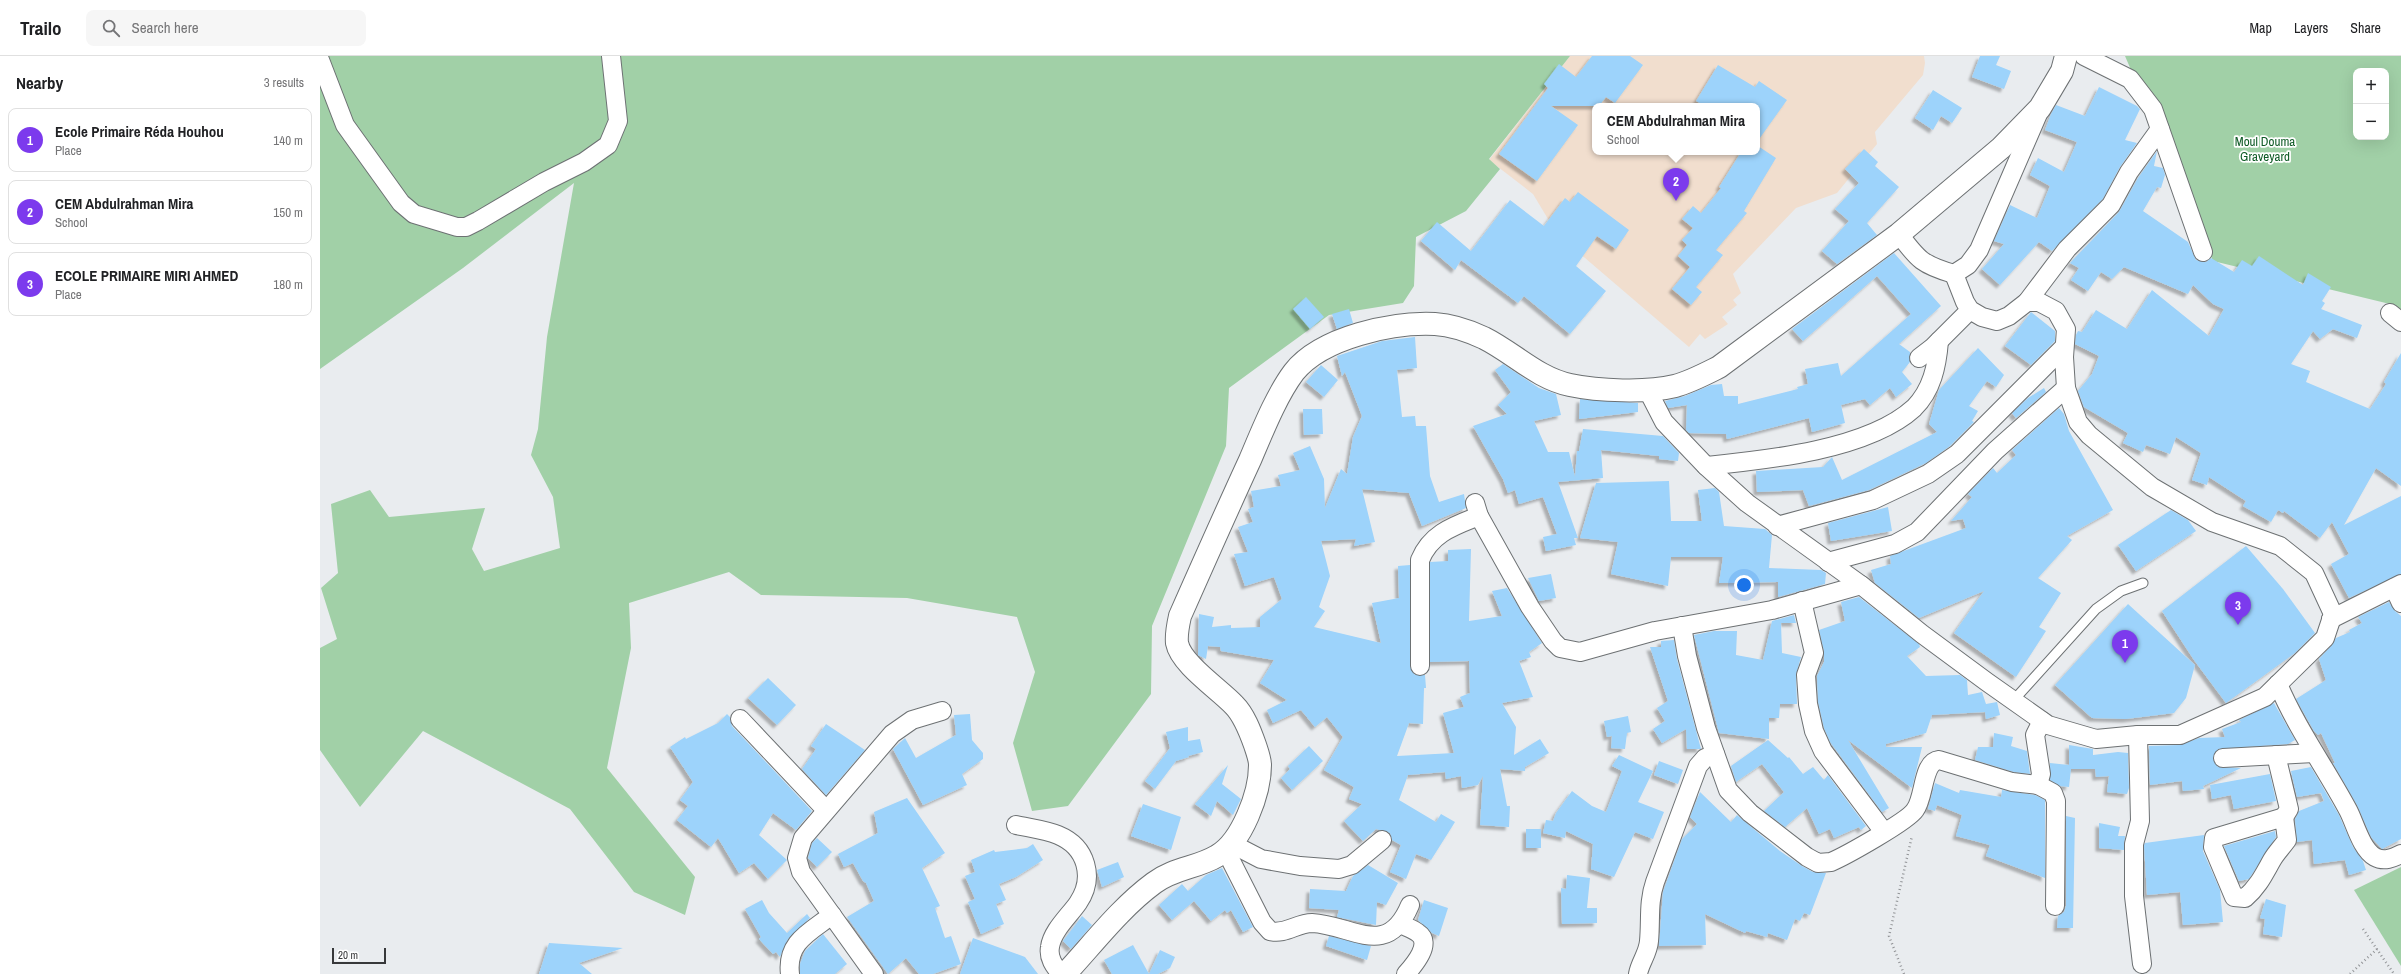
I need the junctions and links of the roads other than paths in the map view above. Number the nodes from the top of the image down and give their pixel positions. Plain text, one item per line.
1 (611, 56) edge
2 (2066, 56) edge
3 (2084, 56) edge
4 (320, 60) edge
5 (2040, 108) junction
6 (2160, 129) junction
7 (1899, 234) junction
8 (2203, 252) dead end
9 (1954, 274) junction
10 (2027, 302) junction
11 (1970, 310) junction
12 (1939, 342) junction
13 (2064, 347) junction
14 (1919, 358) dead end
15 (2066, 388) junction
16 (1647, 389) junction
17 (1706, 466) junction
18 (1777, 526) junction
19 (1828, 562) junction
20 (2143, 583) dead end
21 (1861, 585) junction
22 (2399, 591) edge
23 (1802, 601) junction
24 (2331, 619) junction
25 (1682, 626) junction
26 (1420, 666) dead end
27 (2278, 684) junction
28 (2013, 701) junction
29 (942, 711) dead end
30 (740, 719) dead end
31 (2042, 721) junction
32 (2138, 735) junction
33 (2314, 753) junction
34 (1716, 754) junction
35 (2276, 755) junction
36 (2223, 758) dead end
37 (2038, 785) junction
38 (826, 810) junction
39 (2284, 817) junction
40 (1016, 825) dead end
41 (1884, 832) junction
42 (1382, 840) dead end
43 (1228, 846) junction
44 (2401, 854) edge
45 (1410, 905) dead end
46 (2055, 906) dead end
47 (832, 915) junction
48 (1401, 924) junction
49 (2142, 964) dead end
50 (790, 974) edge
51 (874, 974) edge
52 (1060, 974) edge
53 (1065, 974) edge
54 (1406, 974) edge
55 (1638, 974) edge

1 - 4 street
2 - 5 main road
3 - 6 street
5 - 7 main road
5 - 9 street
6 - 8 street
6 - 10 street
7 - 9 street
7 - 16 main road
9 - 11 street
10 - 11 street
10 - 13 street
11 - 12 street
12 - 14 street
12 - 17 street
13 - 15 street
13 - 18 street
15 - 19 street
15 - 24 street
16 - 17 street
16 - 43 main road
17 - 18 street
18 - 19 street
19 - 21 street
20 - 28 lane
21 - 23 street
21 - 28 street
22 - 24 street
23 - 25 street
23 - 41 street
24 - 27 street
25 - 26 street
25 - 34 street
27 - 32 street
27 - 33 street
28 - 31 street
29 - 38 street
30 - 38 street
31 - 32 street
31 - 37 street
32 - 49 street
33 - 35 street
33 - 44 street
34 - 41 street
34 - 55 street
35 - 36 street
35 - 39 street
37 - 41 street
37 - 46 street
38 - 47 street
39 - 39 street
40 - 52 street
42 - 43 street
43 - 48 street
43 - 53 main road
45 - 48 street
47 - 50 street
47 - 51 street
48 - 54 street

